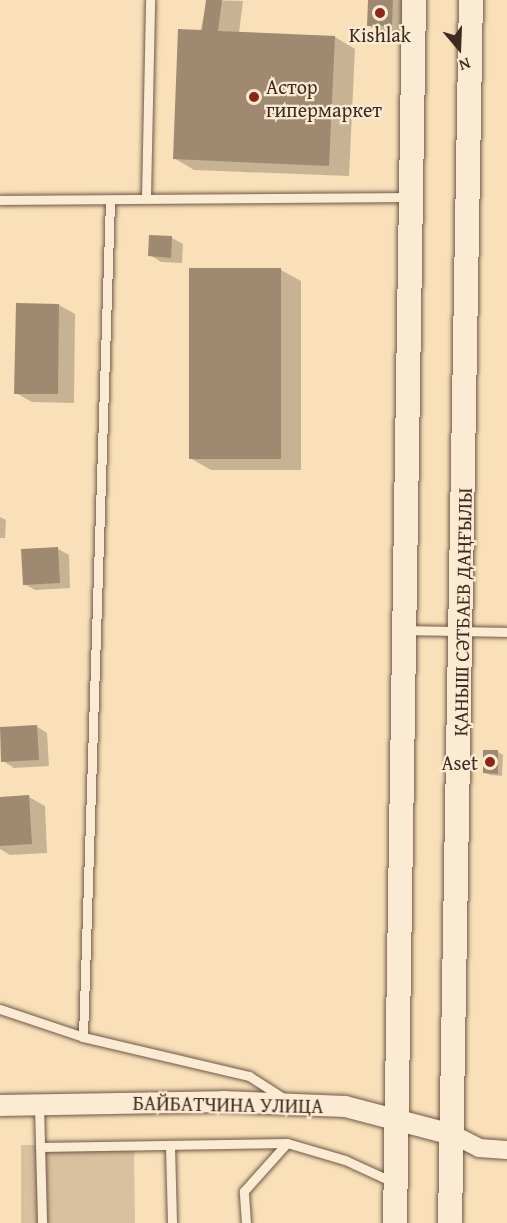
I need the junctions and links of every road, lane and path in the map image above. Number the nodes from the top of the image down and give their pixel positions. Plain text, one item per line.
1 (150, 0) edge
2 (414, 0) edge
3 (471, 0) edge
4 (409, 196) junction
5 (146, 197) junction
6 (0, 200) edge
7 (110, 200) junction
8 (405, 630) junction
9 (462, 632) junction
10 (507, 633) edge
11 (0, 1009) edge
12 (83, 1036) junction
13 (293, 1104) junction
14 (39, 1105) junction
15 (0, 1106) edge
16 (396, 1118) junction
17 (452, 1134) junction
18 (287, 1143) junction
19 (170, 1146) junction
20 (40, 1147) junction
21 (507, 1150) edge
22 (395, 1183) junction
23 (42, 1223) edge
24 (172, 1223) edge
25 (246, 1223) edge
26 (394, 1223) edge
27 (450, 1223) edge

1 - 5 lane
2 - 4 main road
3 - 9 main road, ҚАНЫШ СӘТБАЕВ ДАҢҒЫЛЫ
4 - 5 lane
4 - 8 main road
5 - 7 lane
6 - 7 lane
7 - 12 lane
8 - 9 lane
8 - 16 main road
9 - 10 lane
9 - 17 main road, ҚАНЫШ СӘТБАЕВ ДАҢҒЫЛЫ
11 - 12 lane
12 - 13 lane
13 - 14 street, БАЙБАТЧИНА УЛИЦА
13 - 16 street, БАЙБАТЧИНА УЛИЦА
14 - 15 street, БАЙБАТЧИНА УЛИЦА
14 - 20 lane
16 - 17 street, БАЙБАТЧИНА УЛИЦА
16 - 22 main road
17 - 21 street
17 - 27 main road, ҚАНЫШ СӘТБАЕВ ДАҢҒЫЛЫ
18 - 19 lane
18 - 22 lane
18 - 25 lane
19 - 20 lane
19 - 24 lane
20 - 23 lane
22 - 26 main road

